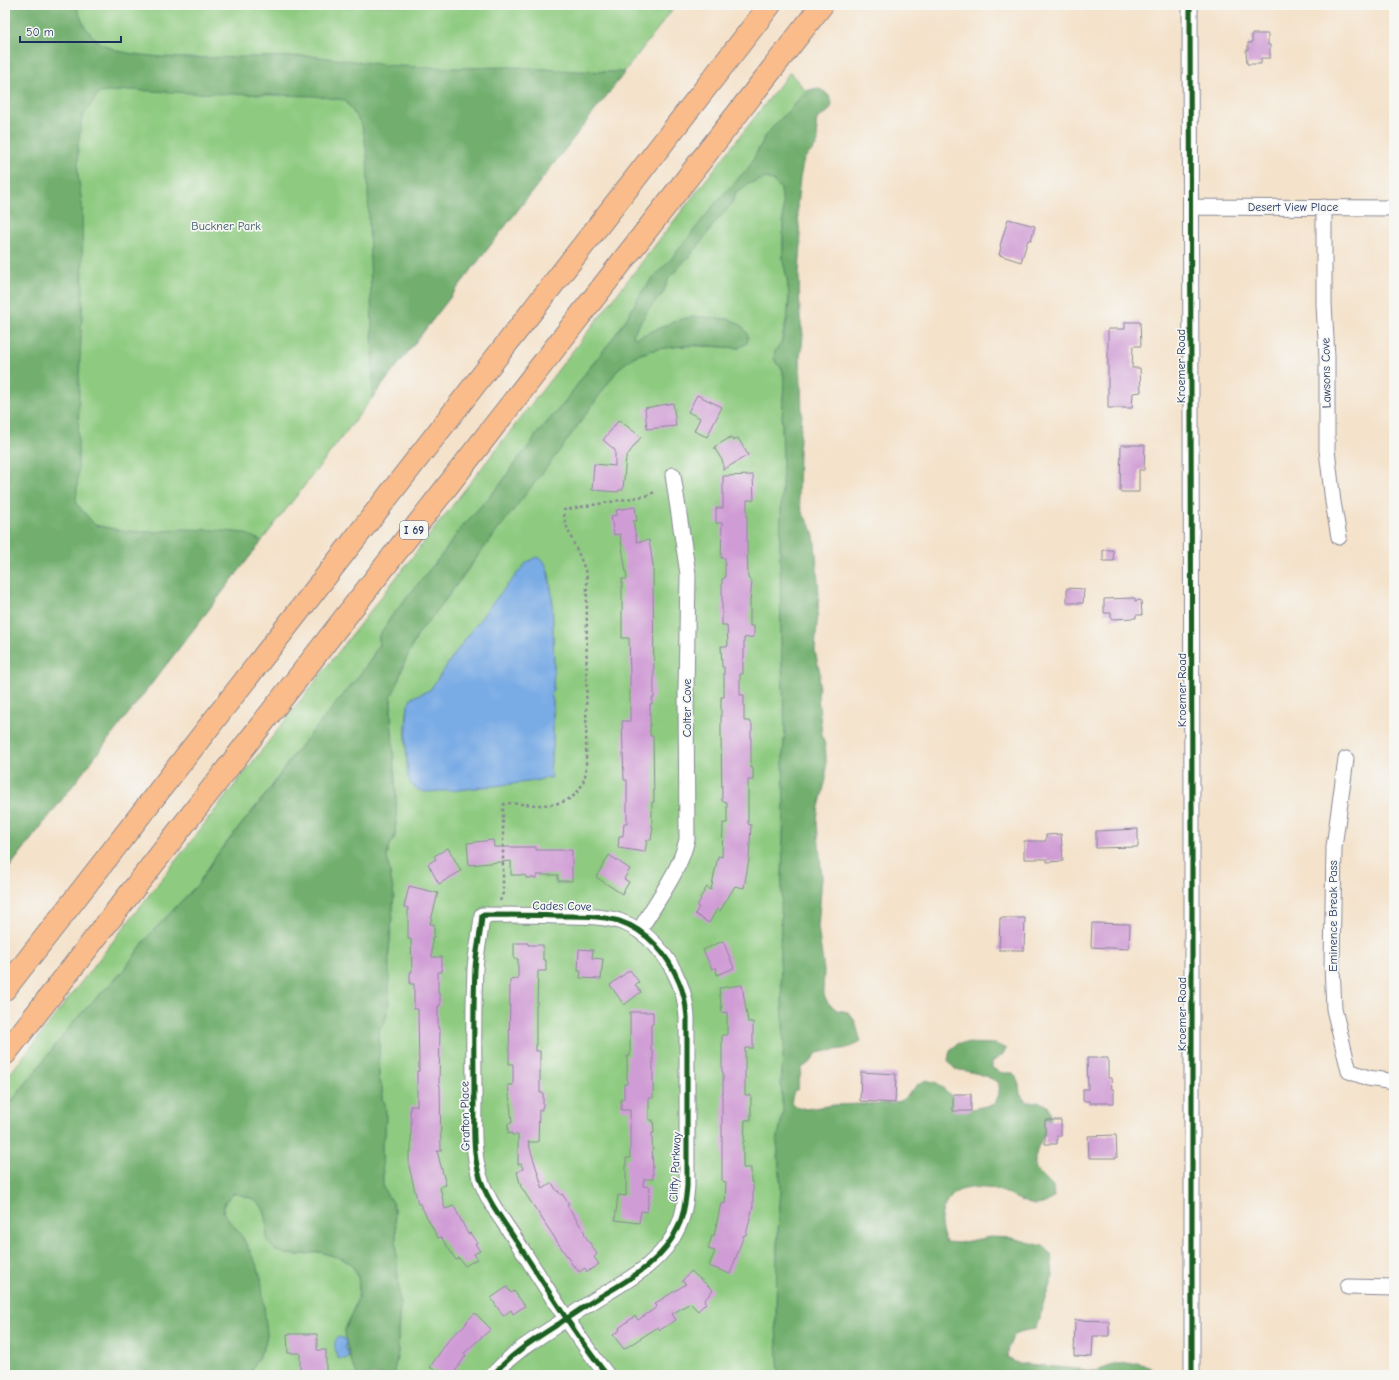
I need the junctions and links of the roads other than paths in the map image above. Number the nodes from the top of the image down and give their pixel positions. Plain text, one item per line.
1 (770, 5) edge
2 (822, 5) edge
3 (1190, 5) edge
4 (1191, 207) junction
5 (1324, 207) junction
6 (1394, 208) edge
7 (673, 476) dead end
8 (1339, 537) dead end
9 (1346, 759) dead end
10 (482, 915) joint
11 (640, 930) junction
12 (5, 990) edge
13 (5, 1054) edge
14 (1394, 1082) edge
15 (1348, 1287) dead end
16 (1394, 1288) edge
17 (566, 1319) junction
18 (493, 1375) edge
19 (607, 1375) edge
20 (1192, 1375) edge

1 - 12 highway
2 - 13 highway, I 69
3 - 4 street, Kroemer Road
4 - 5 street, Desert View Place
4 - 20 street, Kroemer Road
5 - 6 street, Desert View Place
5 - 8 street, Lawsons Cove
7 - 11 street, Colter Cove
9 - 14 street, Eminence Break Pass
10 - 11 street, Cades Cove
10 - 17 street, Grafton Place
11 - 17 street, Clifty Parkway
15 - 16 street
17 - 18 street, Clifty Parkway
17 - 19 street, Grafton Place

